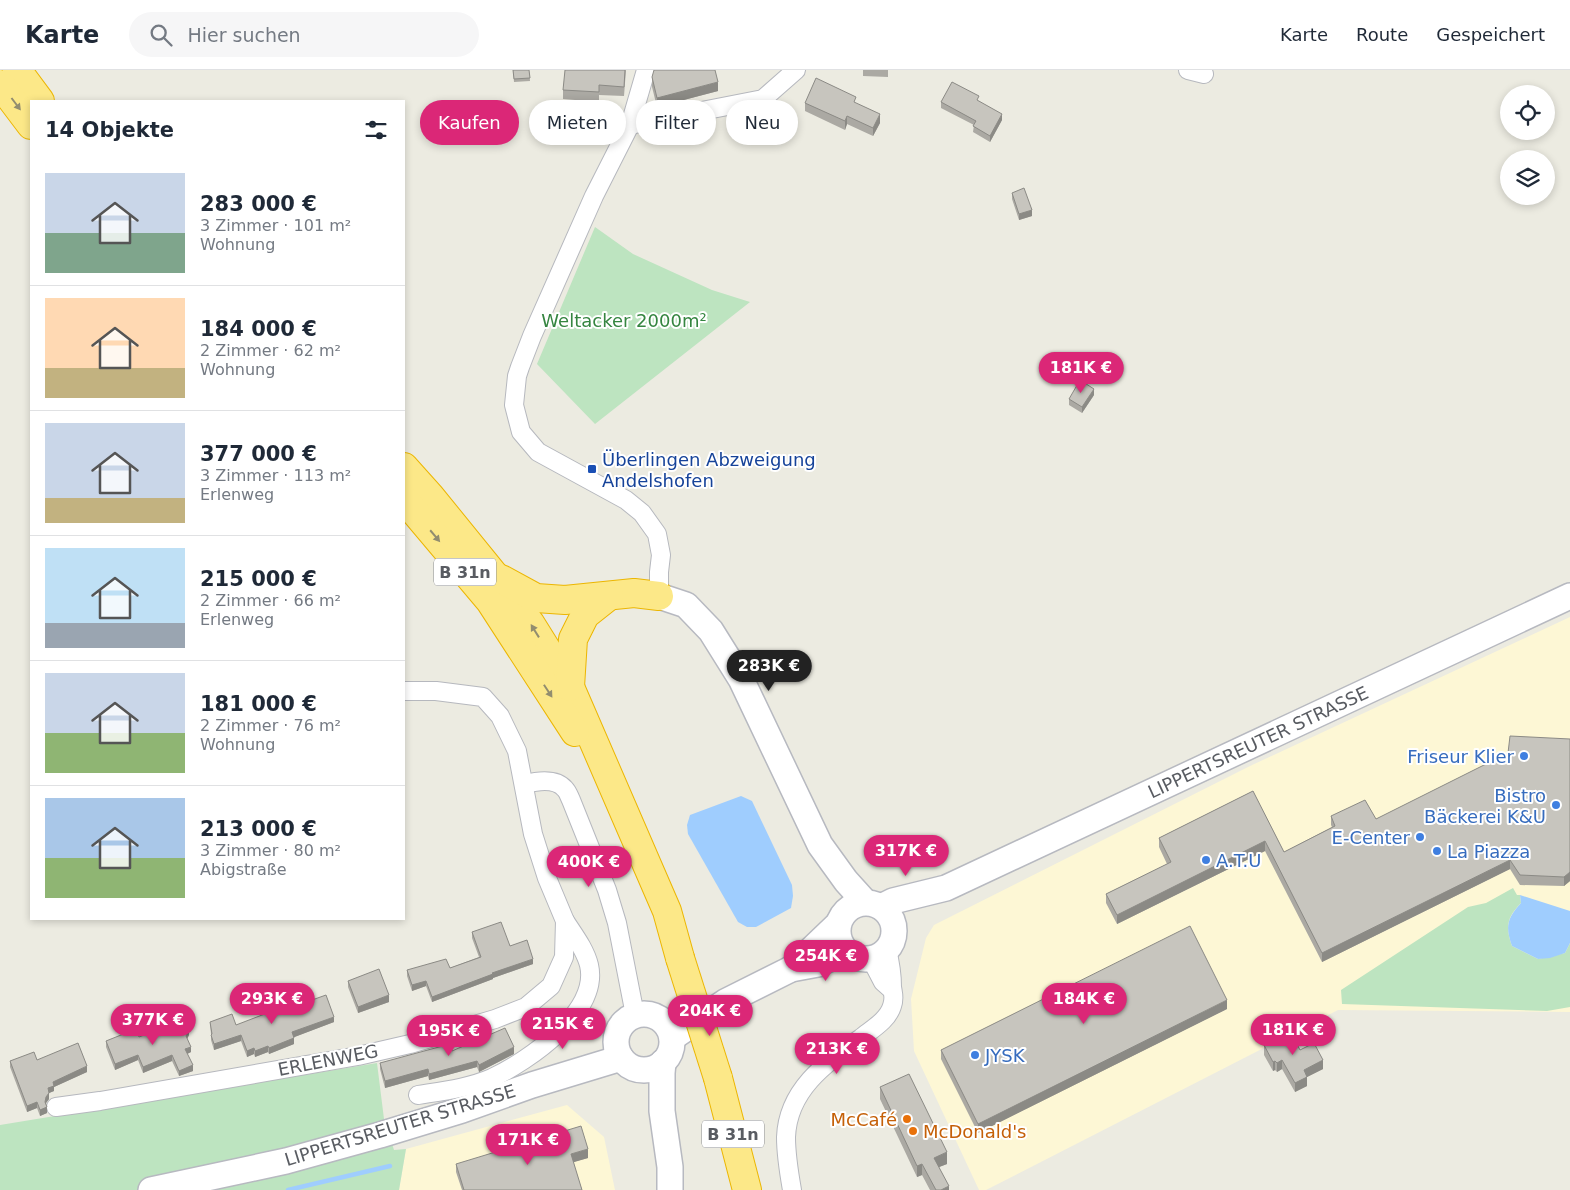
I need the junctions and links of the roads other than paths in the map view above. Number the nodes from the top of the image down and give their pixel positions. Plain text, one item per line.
1 (17, 70) edge
2 (646, 70) edge
3 (796, 70) edge
4 (0, 84) edge
5 (39, 100) edge
6 (30, 124) edge
7 (630, 125) junction
8 (405, 468) edge
9 (405, 500) edge
10 (495, 576) junction
11 (609, 596) junction
12 (659, 596) junction
13 (1570, 596) edge
14 (570, 687) junction
15 (405, 691) edge
16 (525, 784) junction
17 (611, 784) junction
18 (820, 845) junction
19 (840, 920) junction
20 (565, 921) junction
21 (880, 929) junction
22 (846, 950) junction
23 (791, 969) junction
24 (635, 1015) junction
25 (666, 1029) junction
26 (625, 1058) junction
27 (663, 1062) junction
28 (418, 1095) dead end
29 (56, 1107) dead end
30 (662, 1111) junction
31 (151, 1190) edge
32 (670, 1190) edge
33 (747, 1190) edge
34 (792, 1190) edge

1 - 5 highway
2 - 7 street
3 - 7 street
4 -> 6 highway
7 - 12 street
8 - 10 highway, B 31n
9 -> 17 highway, B 31n
10 - 11 highway, B 31n
14 -> 10 highway, B 31n
11 - 12 highway
11 - 14 highway, B 31n
12 - 18 main road
13 - 21 main road, LIPPERTSREUTER STRASSE
14 - 17 highway, B 31n
15 - 16 street, ERLENWEG
16 - 20 street, ERLENWEG
16 - 24 street
17 - 33 highway, B 31n, bridge
18 - 19 main road
18 - 21 main road
19 - 21 main road, LIPPERTSREUTER STRASSE
19 - 22 main road
19 - 23 main road
20 - 28 street, ERLENWEG
20 - 29 street, ERLENWEG
21 - 22 main road
21 - 34 street
22 - 23 main road
23 - 25 main road
24 - 25 main road
24 - 26 main road
25 - 27 main road
26 - 27 main road
26 - 30 main road
26 - 31 main road, LIPPERTSREUTER STRASSE
27 - 30 main road
30 - 32 main road

